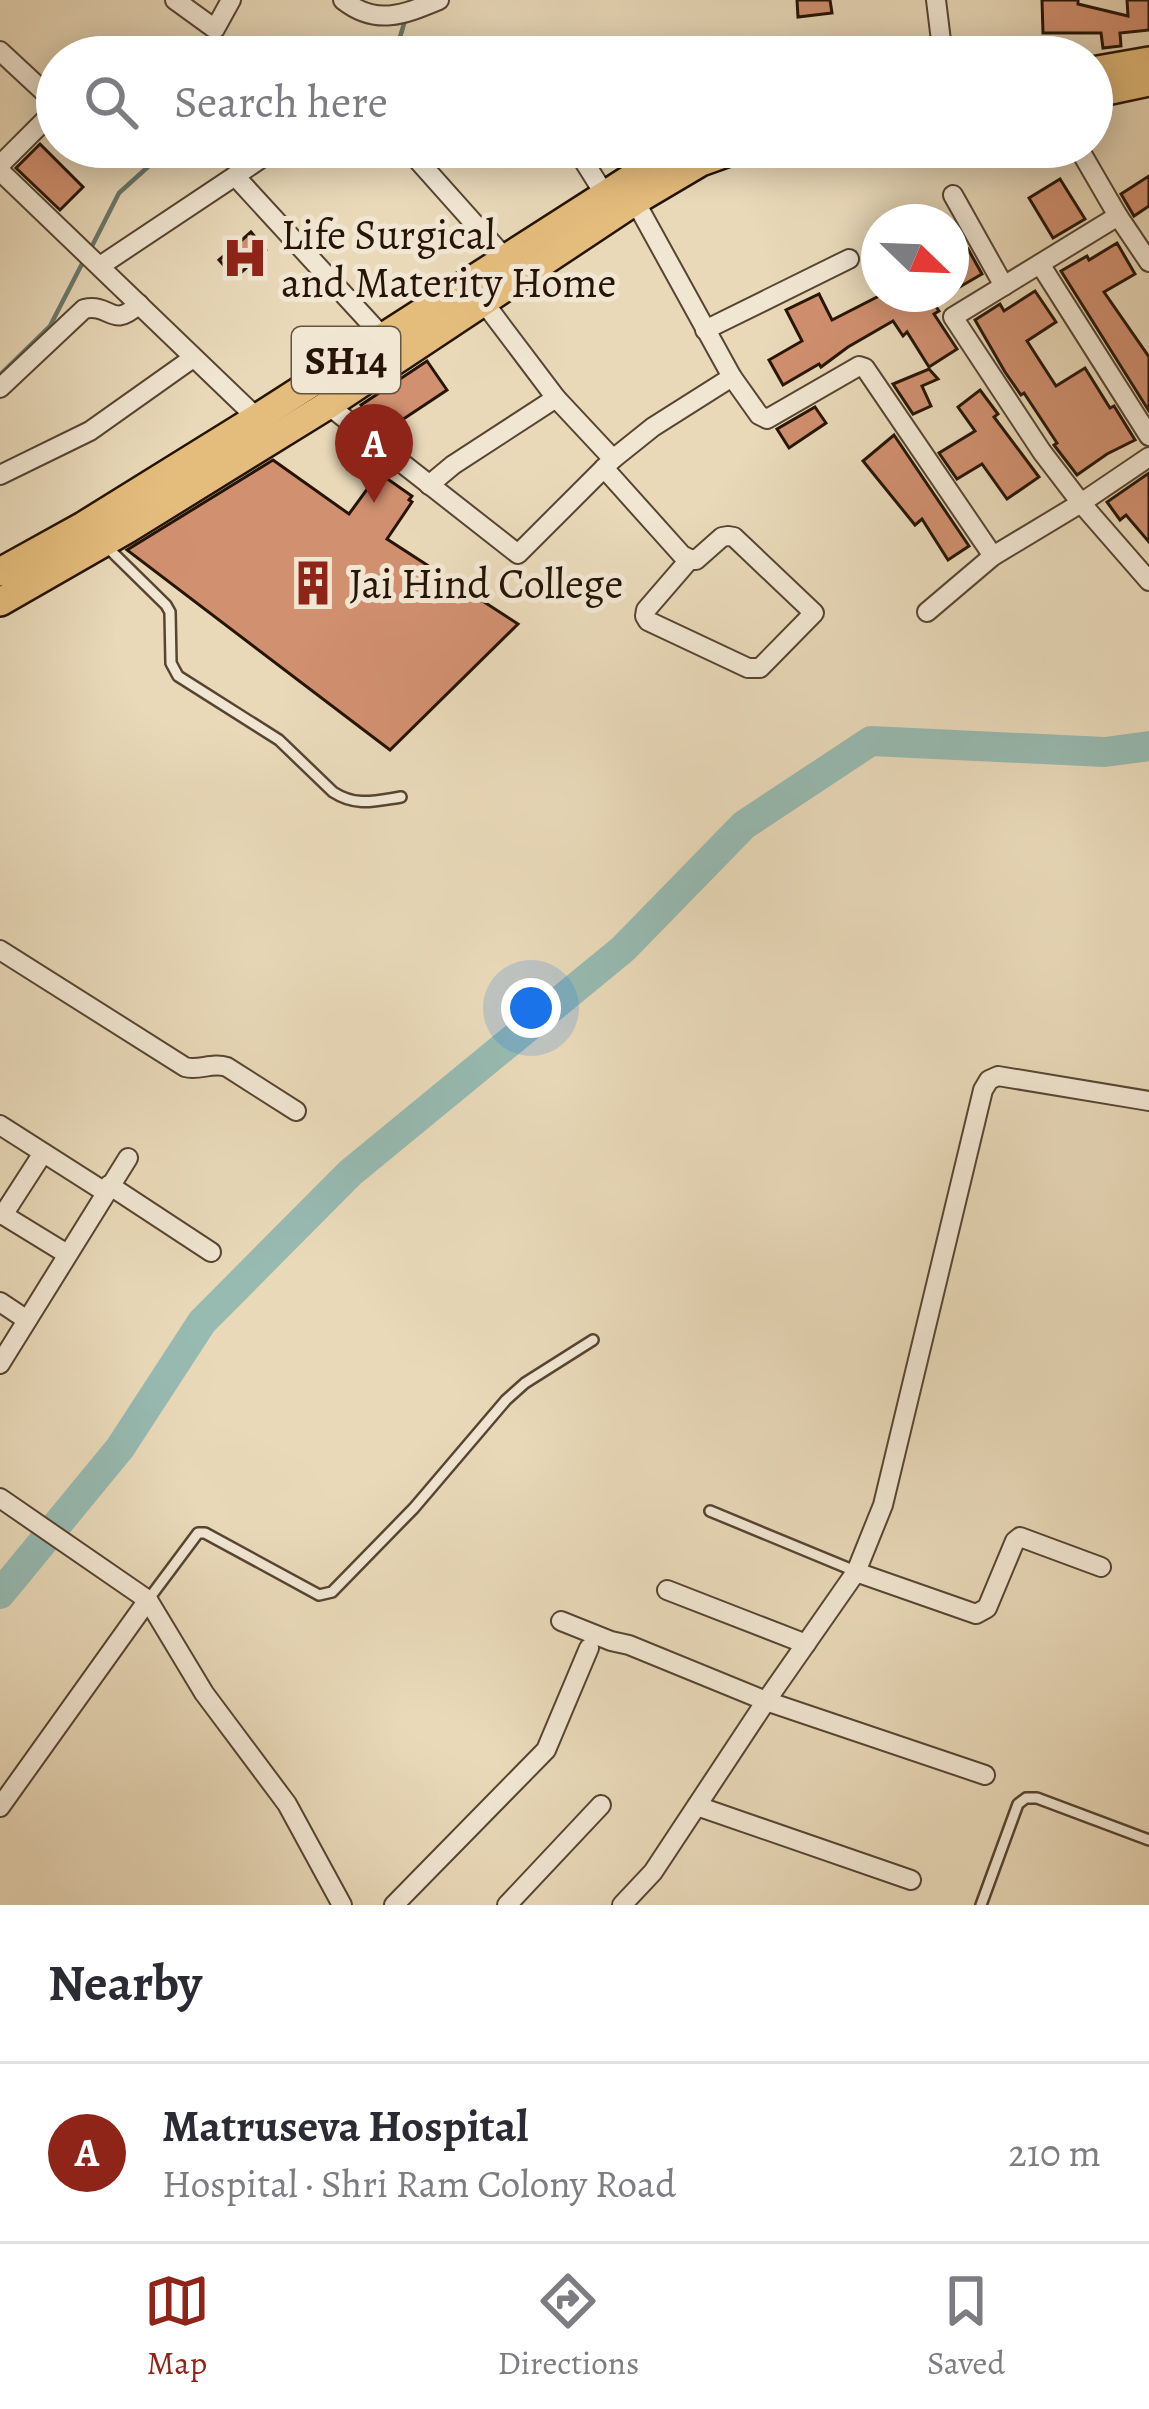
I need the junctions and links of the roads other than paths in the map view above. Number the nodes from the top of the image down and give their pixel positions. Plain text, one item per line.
1 (175, 0) edge
2 (231, 0) edge
3 (344, 0) edge
4 (439, 0) edge
5 (937, 0) edge
6 (941, 36) edge
7 (0, 51) edge
8 (1149, 61) edge
9 (1113, 67) edge
10 (1149, 82) edge
11 (36, 86) edge
12 (1113, 90) edge
13 (36, 129) edge
14 (0, 168) edge
15 (247, 168) edge
16 (425, 168) edge
17 (596, 168) edge
18 (647, 168) edge
19 (685, 168) edge
20 (1090, 168) edge
21 (235, 176) junction
22 (621, 193) junction
23 (953, 195) dead end
24 (1118, 216) junction
25 (505, 258) junction
26 (849, 259) dead end
27 (1149, 262) edge
28 (98, 263) junction
29 (1040, 264) junction
30 (1004, 286) junction
31 (476, 292) junction
32 (139, 304) junction
33 (705, 330) junction
34 (382, 336) junction
35 (193, 358) junction
36 (732, 377) junction
37 (0, 388) edge
38 (317, 396) junction
39 (556, 398) junction
40 (257, 418) junction
41 (1149, 436) edge
42 (1149, 457) edge
43 (609, 463) junction
44 (0, 475) edge
45 (429, 485) junction
46 (1082, 503) junction
47 (103, 543) junction
48 (993, 556) junction
49 (690, 559) junction
50 (0, 572) edge
51 (1149, 581) edge
52 (0, 602) edge
53 (927, 612) dead end
54 (401, 797) dead end
55 (3, 958) edge
56 (1149, 1101) edge
57 (296, 1112) dead end
58 (0, 1125) edge
59 (43, 1153) junction
60 (128, 1158) dead end
61 (107, 1189) junction
62 (1, 1214) edge
63 (211, 1252) dead end
64 (67, 1255) junction
65 (0, 1302) edge
66 (27, 1320) junction
67 (593, 1340) dead end
68 (0, 1364) edge
69 (0, 1498) edge
70 (710, 1511) dead end
71 (1101, 1567) dead end
72 (856, 1572) junction
73 (667, 1590) dead end
74 (148, 1600) junction
75 (561, 1621) dead end
76 (806, 1644) junction
77 (589, 1648) dead end
78 (766, 1700) junction
79 (986, 1775) dead end
80 (601, 1805) dead end
81 (697, 1805) junction
82 (0, 1807) edge
83 (1149, 1840) edge
84 (911, 1880) dead end
85 (342, 1905) edge
86 (394, 1905) edge
87 (507, 1905) edge
88 (622, 1905) edge
89 (982, 1905) edge

1 - 2 street
3 - 4 street
5 - 6 street
7 - 11 street
8 - 9 main road
10 - 12 main road
13 - 14 street
14 - 28 street
15 - 21 street
16 - 25 street
17 - 22 street
18 - 22 main road, SH14
19 - 22 main road, SH14
20 - 24 street
21 - 28 street
21 - 34 street
22 - 25 main road, SH14
22 - 31 main road, SH14
22 - 33 street
23 - 30 street
24 - 27 street
24 - 29 street
25 - 31 main road, SH14
26 - 33 street
28 - 32 street
29 - 30 street
29 - 41 street
30 - 46 street
31 - 34 main road, SH14
31 - 38 main road, SH14
31 - 39 street
32 - 35 street
32 - 37 street
33 - 36 street
34 - 38 main road, SH14
35 - 40 street
35 - 44 street
36 - 43 street
36 - 48 street
38 - 40 main road, SH14
38 - 45 street
38 - 47 main road, SH14
39 - 43 street
39 - 45 street
40 - 50 main road, SH14
42 - 46 street
43 - 45 street
43 - 49 street
46 - 48 street
46 - 51 street
47 - 52 main road, SH14
47 - 54 lane
48 - 53 street
49 - 49 street
55 - 57 street
56 - 72 street
58 - 59 street
59 - 61 street
59 - 62 street
60 - 61 street
61 - 63 street
61 - 64 street
62 - 64 street
64 - 66 street
65 - 66 street
66 - 68 street
67 - 74 lane
69 - 74 street
70 - 72 lane
71 - 72 street
72 - 76 street
73 - 76 street
74 - 82 street
74 - 85 street
75 - 78 street
76 - 78 street
77 - 86 street
78 - 79 street
78 - 81 street
80 - 87 street
81 - 84 street
81 - 88 street
83 - 89 lane

